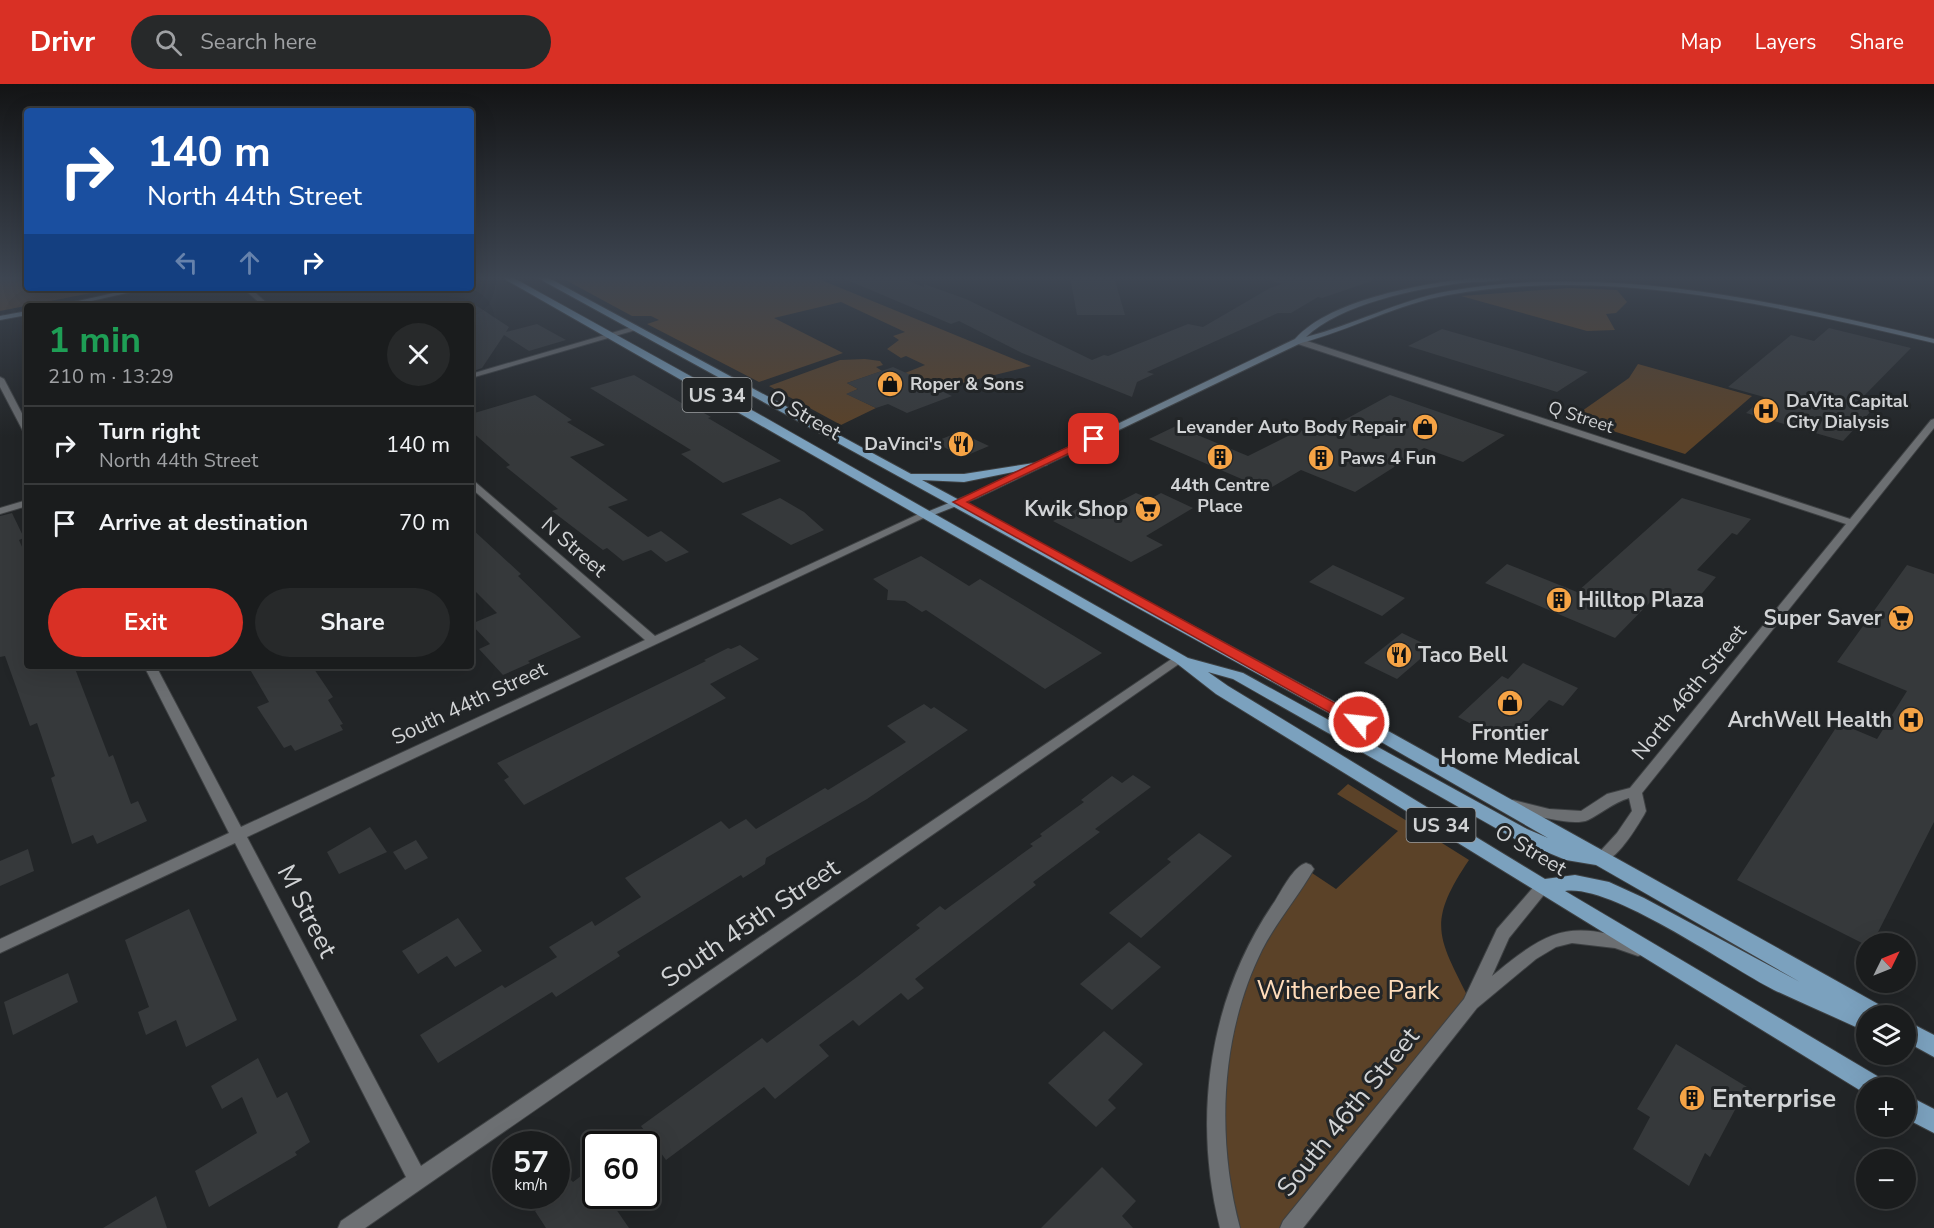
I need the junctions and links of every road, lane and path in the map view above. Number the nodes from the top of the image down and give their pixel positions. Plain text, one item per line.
1 (598, 330) edge
2 (630, 330) edge
3 (638, 330) edge
4 (1306, 330) edge
5 (1337, 330) edge
6 (1888, 330) edge
7 (609, 337) junction
8 (1298, 341) junction
9 (1934, 341) edge
10 (474, 375) edge
11 (0, 379) edge
12 (1934, 422) edge
13 (24, 426) edge
14 (1043, 463) junction
15 (908, 475) junction
16 (474, 486) edge
17 (958, 502) junction
18 (24, 504) edge
19 (0, 511) edge
20 (927, 514) junction
21 (1853, 523) junction
22 (652, 640) junction
23 (1180, 659) junction
24 (152, 669) edge
25 (1635, 792) junction
26 (1505, 803) junction
27 (238, 834) junction
28 (1601, 858) junction
29 (1306, 869) dead end
30 (1542, 887) junction
31 (0, 946) edge
32 (1661, 958) junction
33 (1471, 1003) junction
34 (1860, 1005) edge
35 (1856, 1017) edge
36 (1916, 1037) edge
37 (1916, 1042) edge
38 (1934, 1048) edge
39 (1858, 1077) edge
40 (1916, 1111) edge
41 (1934, 1122) edge
42 (418, 1180) junction
43 (348, 1228) edge
44 (1230, 1228) edge
45 (1290, 1228) edge

1 - 7 main road, O Street / US 34
2 - 7 street
3 - 15 main road, O Street / US 34
4 - 8 main road
5 - 8 main road
6 - 9 main road
7 - 10 street
7 - 20 main road, O Street / US 34
8 - 14 main road, South 44th Street
8 - 21 street, Q Street
11 - 13 street
12 - 21 street, North 46th Street
14 - 15 main road
14 - 17 main road, South 44th Street
15 - 17 main road, O Street / US 34
16 - 22 street, N Street
17 - 20 main road, South 44th Street
17 - 26 main road, O Street / US 34
18 - 19 street
20 - 22 street, South 44th Street
20 - 23 main road, O Street / US 34
21 - 25 street, North 46th Street
22 - 27 street, South 44th Street
23 - 28 main road
23 - 30 main road, O Street / US 34
23 - 42 street, South 45th Street
24 - 27 street, M Street
25 - 26 street, North 46th Street
25 - 28 street, North 46th Street
26 - 28 main road, O Street / US 34
27 - 31 street, South 44th Street
27 - 42 street, M Street
28 - 34 main road, O Street / US 34
29 - 44 street
30 - 32 main road, O Street / US 34
30 - 33 street, South 46th Street
30 - 35 main road
32 - 33 street, South 46th Street
32 - 39 main road, O Street / US 34
33 - 45 street, South 46th Street
36 - 38 main road
37 - 38 main road
40 - 41 main road
42 - 43 street, South 45th Street

